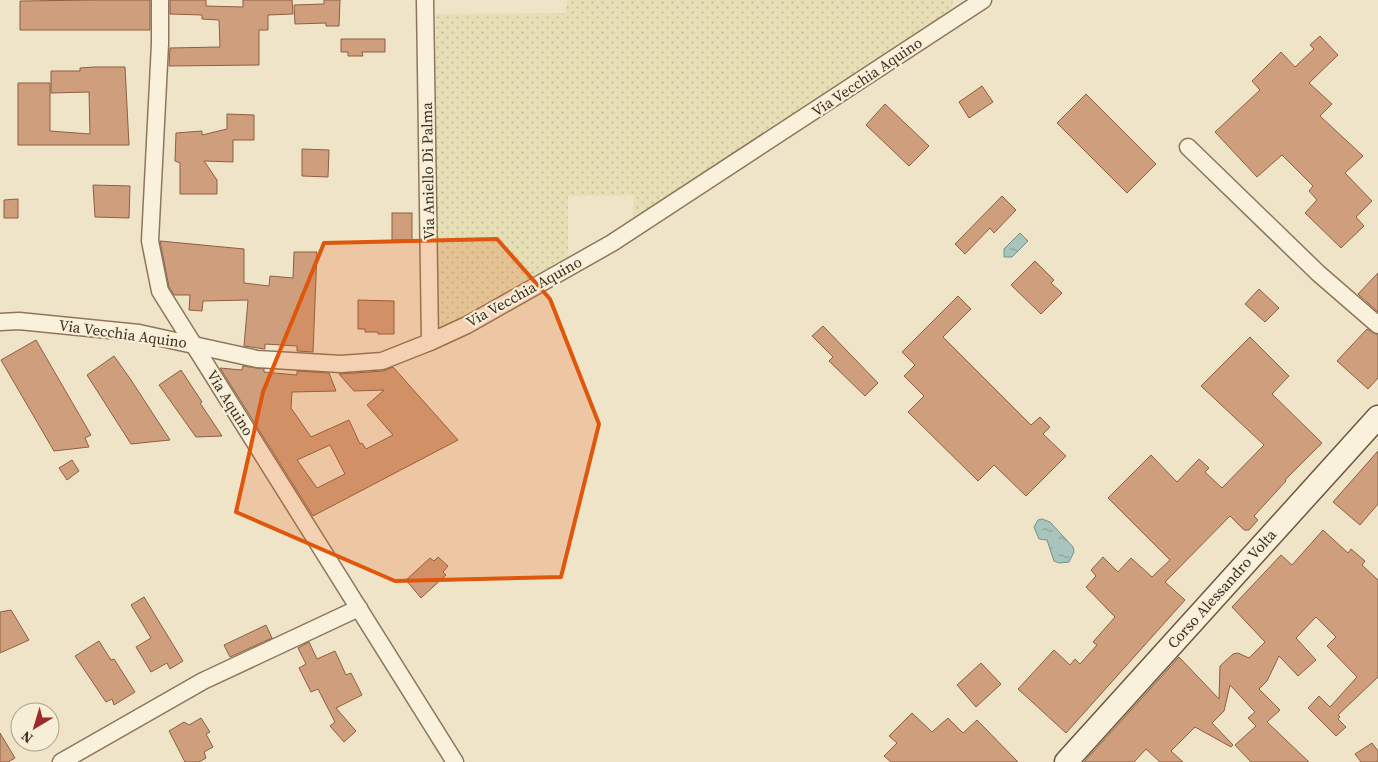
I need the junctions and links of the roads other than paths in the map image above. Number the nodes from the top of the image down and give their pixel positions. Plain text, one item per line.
1 (160, 0) edge
2 (425, 0) edge
3 (984, 0) edge
4 (1188, 147) dead end
5 (0, 322) edge
6 (1378, 325) edge
7 (430, 342) junction
8 (193, 344) junction
9 (1378, 416) edge
10 (359, 608) junction
11 (61, 762) edge
12 (456, 762) edge
13 (1066, 762) edge

1 - 8 street, Via Aquino
2 - 7 street, Via Aniello Di Palma
3 - 7 street, Via Vecchia Aquino
4 - 6 street
5 - 8 street, Via Vecchia Aquino
7 - 8 street, Via Vecchia Aquino
8 - 10 street, Via Aquino
9 - 13 main road, Corso Alessandro Volta
10 - 11 street
10 - 12 street, Via Aquino

